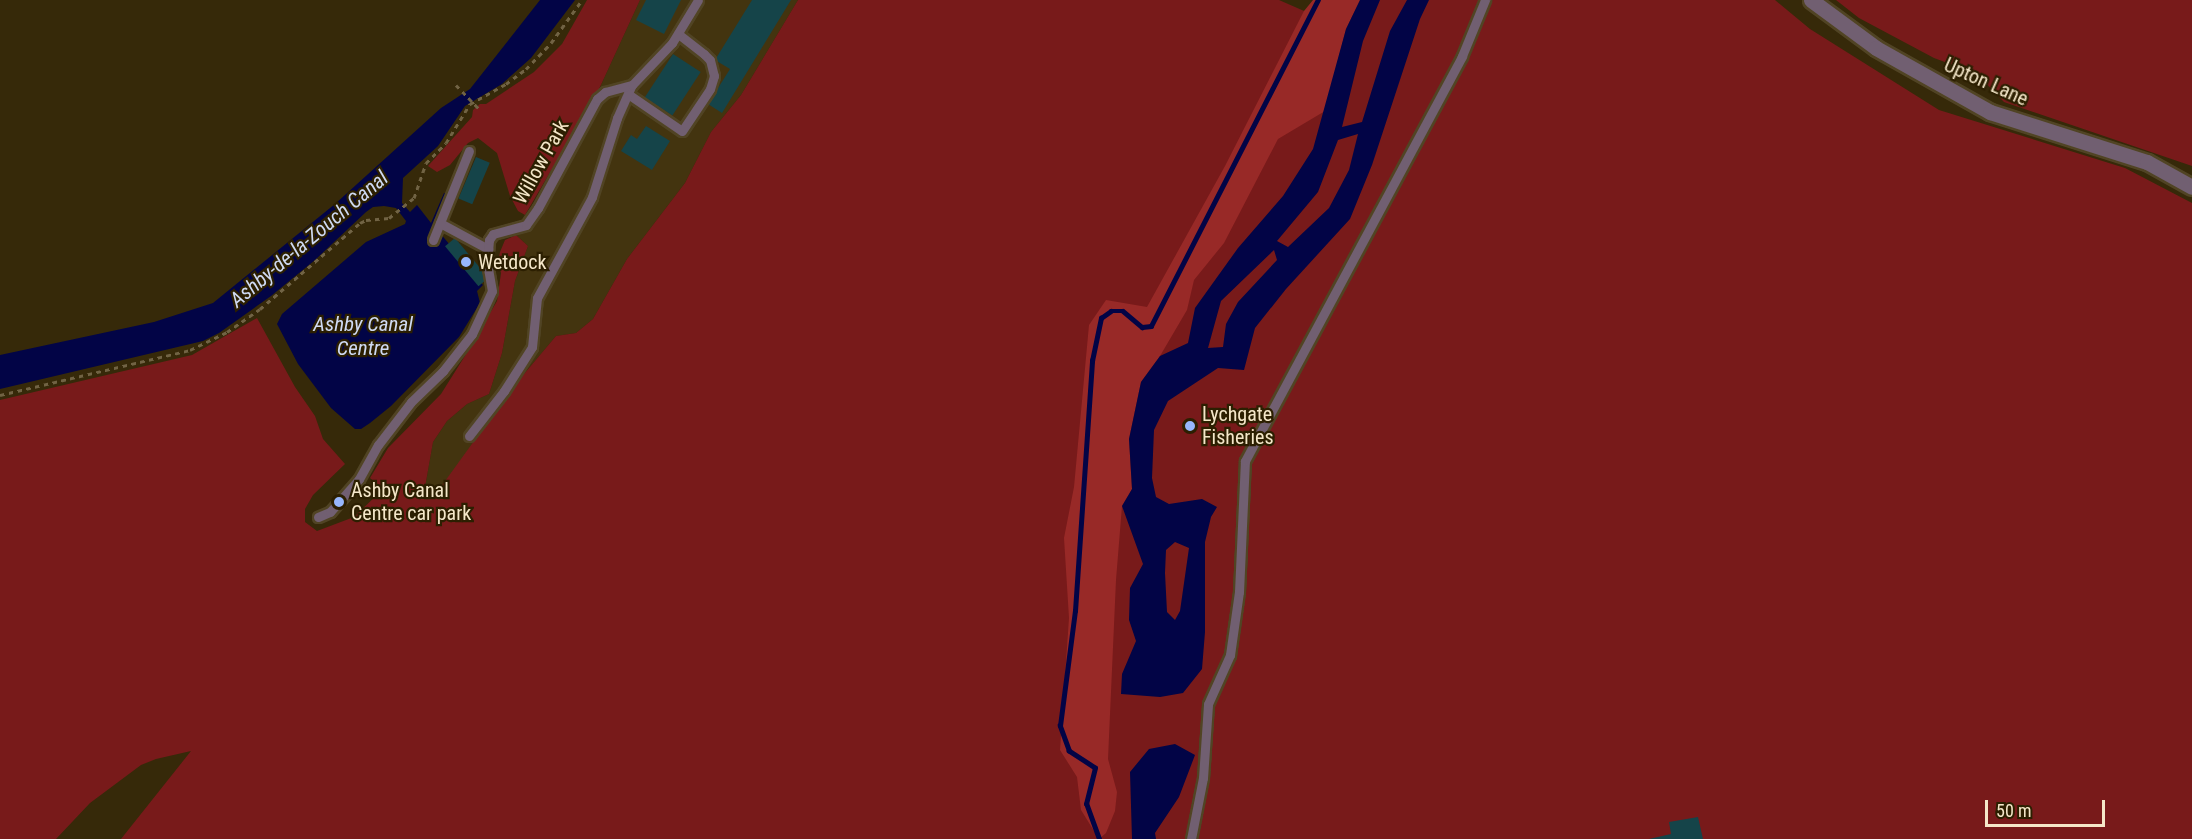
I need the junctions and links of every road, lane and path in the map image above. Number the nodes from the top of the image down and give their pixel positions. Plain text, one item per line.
1 (582, 0) edge
2 (698, 0) edge
3 (1485, 0) edge
4 (1811, 0) edge
5 (678, 34) junction
6 (456, 85) dead end
7 (630, 90) junction
8 (479, 108) dead end
9 (469, 151) dead end
10 (2192, 187) edge
11 (440, 223) junction
12 (433, 240) dead end
13 (488, 249) junction
14 (0, 395) edge
15 (469, 436) dead end
16 (318, 517) dead end
17 (1191, 839) edge

1 - 14 path
2 - 5 lane
3 - 17 lane
4 - 10 street, Upton Lane
5 - 7 lane
5 - 7 lane
6 - 8 path, bridge
7 - 13 lane, Willow Park
7 - 15 lane
9 - 11 lane
11 - 12 lane
11 - 13 lane
13 - 16 lane

